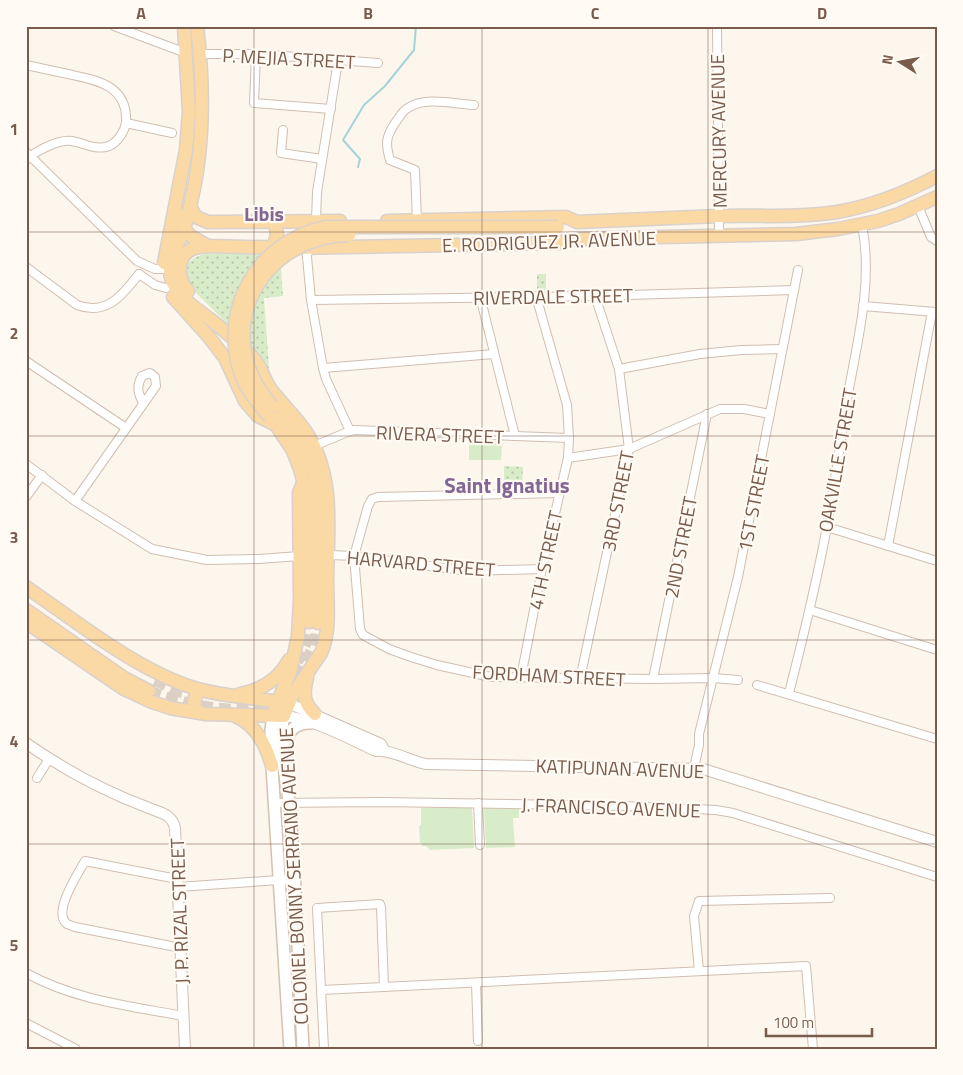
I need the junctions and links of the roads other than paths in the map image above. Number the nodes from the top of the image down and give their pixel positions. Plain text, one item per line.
1 (114, 26) edge
2 (184, 26) edge
3 (197, 26) edge
4 (717, 26) edge
5 (186, 53) junction
6 (200, 54) junction
7 (256, 54) junction
8 (338, 60) junction
9 (378, 63) dead end
10 (26, 64) edge
11 (474, 105) dead end
12 (331, 109) junction
13 (126, 123) junction
14 (283, 130) dead end
15 (172, 133) dead end
16 (28, 156) edge
17 (322, 160) junction
18 (937, 176) edge
19 (937, 197) edge
20 (190, 206) junction
21 (918, 206) junction
22 (175, 209) junction
23 (720, 216) junction
24 (417, 220) junction
25 (316, 221) junction
26 (387, 221) junction
27 (275, 222) junction
28 (577, 222) junction
29 (862, 225) junction
30 (184, 229) junction
31 (562, 233) junction
32 (720, 235) junction
33 (937, 241) edge
34 (208, 246) junction
35 (388, 247) junction
36 (273, 248) junction
37 (292, 248) junction
38 (308, 248) junction
39 (137, 261) junction
40 (26, 267) edge
41 (308, 267) junction
42 (163, 269) junction
43 (798, 270) dead end
44 (139, 274) junction
45 (166, 288) junction
46 (794, 290) junction
47 (480, 296) junction
48 (536, 296) junction
49 (595, 296) junction
50 (311, 300) junction
51 (863, 306) junction
52 (934, 312) edge
53 (228, 334) junction
54 (782, 349) junction
55 (494, 354) junction
56 (26, 360) edge
57 (323, 368) junction
58 (619, 369) junction
59 (143, 403) dead end
60 (707, 414) junction
61 (770, 414) junction
62 (274, 418) junction
63 (126, 428) junction
64 (350, 431) junction
65 (515, 436) junction
66 (570, 438) junction
67 (314, 446) junction
68 (629, 449) junction
69 (568, 458) junction
70 (26, 464) edge
71 (42, 475) junction
72 (304, 481) junction
73 (559, 493) junction
74 (26, 498) edge
75 (75, 501) junction
76 (827, 527) junction
77 (888, 546) junction
78 (330, 555) dead end
79 (299, 556) junction
80 (354, 556) junction
81 (937, 561) edge
82 (542, 569) junction
83 (26, 587) edge
84 (26, 597) edge
85 (26, 610) edge
86 (810, 610) junction
87 (26, 622) edge
88 (298, 636) junction
89 (937, 650) edge
90 (311, 668) junction
91 (520, 677) junction
92 (580, 678) junction
93 (713, 678) junction
94 (653, 679) junction
95 (738, 680) dead end
96 (757, 685) dead end
97 (196, 688) junction
98 (789, 693) junction
99 (226, 695) junction
100 (283, 702) junction
101 (182, 710) junction
102 (196, 712) junction
103 (233, 715) junction
104 (278, 716) junction
105 (313, 718) junction
106 (937, 739) edge
107 (26, 743) edge
108 (282, 749) junction
109 (49, 759) junction
110 (272, 766) junction
111 (691, 768) junction
112 (37, 778) dead end
113 (275, 803) junction
114 (289, 803) junction
115 (478, 804) junction
116 (937, 842) edge
117 (480, 845) dead end
118 (937, 877) edge
119 (294, 879) junction
120 (279, 880) junction
121 (178, 883) junction
122 (830, 898) dead end
123 (181, 948) junction
124 (698, 971) junction
125 (26, 973) edge
126 (476, 983) junction
127 (384, 987) junction
128 (322, 990) junction
129 (183, 1016) junction
130 (26, 1023) edge
131 (478, 1041) dead end
132 (76, 1049) edge
133 (185, 1049) edge
134 (290, 1049) edge
135 (303, 1049) edge
136 (324, 1049) edge
137 (813, 1049) edge

1 - 5 street
2 - 5 main road
3 - 6 main road, COLONEL BONNY SERRANO AVENUE
4 - 23 street, MERCURY AVENUE
5 - 22 main road
6 - 7 street, P. MEJIA STREET
6 - 20 main road, COLONEL BONNY SERRANO AVENUE
7 - 8 street, P. MEJIA STREET
7 - 12 street
8 - 9 street, P. MEJIA STREET
8 - 12 street
10 - 13 street
11 - 24 street
12 - 17 street
13 - 15 street
13 - 16 street
14 - 17 street
16 - 39 street
17 - 25 street
18 - 23 main road, E. RODRIGUEZ JR. AVENUE
19 - 21 main road, E. RODRIGUEZ JR. AVENUE
20 - 27 main road, E. RODRIGUEZ JR. AVENUE
20 - 30 main road, COLONEL BONNY SERRANO AVENUE
21 - 29 main road, E. RODRIGUEZ JR. AVENUE
21 - 33 street
22 - 30 main road
22 - 42 main road
23 - 28 main road, E. RODRIGUEZ JR. AVENUE
23 - 32 street, MERCURY AVENUE
24 - 26 main road, E. RODRIGUEZ JR. AVENUE
24 - 28 main road, E. RODRIGUEZ JR. AVENUE
25 - 26 main road, E. RODRIGUEZ JR. AVENUE
25 - 27 main road, E. RODRIGUEZ JR. AVENUE
26 - 35 main road
27 - 36 main road
28 - 31 main road
29 - 32 main road, E. RODRIGUEZ JR. AVENUE
29 - 51 street, OAKVILLE STREET
30 - 34 main road
30 - 53 main road, COLONEL BONNY SERRANO AVENUE
31 - 32 main road, E. RODRIGUEZ JR. AVENUE
31 - 35 main road, E. RODRIGUEZ JR. AVENUE
31 - 62 main road, bridge
34 - 36 main road, E. RODRIGUEZ JR. AVENUE
34 - 53 main road
35 - 38 main road, E. RODRIGUEZ JR. AVENUE
36 - 37 main road, E. RODRIGUEZ JR. AVENUE
37 - 38 main road, E. RODRIGUEZ JR. AVENUE
37 - 41 street
38 - 41 street
39 - 42 street
39 - 44 street
40 - 44 street
41 - 50 street
42 - 45 main road
43 - 46 street, 1ST STREET
44 - 45 street
45 - 62 main road
46 - 49 street, RIVERDALE STREET
46 - 54 street, 1ST STREET
47 - 48 street, RIVERDALE STREET
47 - 50 street, RIVERDALE STREET
47 - 55 street
48 - 49 street, RIVERDALE STREET
48 - 66 street, 4TH STREET
49 - 58 street, 3RD STREET
50 - 57 street
51 - 52 street
51 - 76 street, OAKVILLE STREET
52 - 77 street
53 - 67 main road, COLONEL BONNY SERRANO AVENUE
54 - 58 street
54 - 61 street, 1ST STREET
55 - 57 street
55 - 65 street
56 - 63 street
57 - 64 street
58 - 68 street, 3RD STREET
59 - 63 street
60 - 61 street
60 - 68 street
60 - 94 street, 2ND STREET
61 - 93 street, 1ST STREET
62 - 72 main road
62 - 72 main road
63 - 75 street
64 - 65 street, RIVERA STREET
64 - 67 street, RIVERA STREET
65 - 66 street, RIVERA STREET
66 - 69 street, 4TH STREET
67 - 90 main road, COLONEL BONNY SERRANO AVENUE
68 - 69 street
68 - 92 street, 3RD STREET
69 - 73 street, 4TH STREET
70 - 71 street
71 - 74 street
71 - 75 street
72 - 79 main road, COLONEL BONNY SERRANO AVENUE
73 - 80 street, FORDHAM STREET
73 - 82 street, 4TH STREET
75 - 79 street
76 - 77 street
76 - 86 street, OAKVILLE STREET
77 - 81 street
78 - 80 street, HARVARD STREET
79 - 88 main road, COLONEL BONNY SERRANO AVENUE
80 - 82 street, HARVARD STREET
80 - 91 street, FORDHAM STREET
82 - 91 street, 4TH STREET
83 - 97 main road, KATIPUNAN AVENUE
84 - 85 main road
86 - 89 street
86 - 98 street, OAKVILLE STREET
87 - 101 main road, KATIPUNAN AVENUE
88 - 99 main road
88 - 100 main road, COLONEL BONNY SERRANO AVENUE
90 - 100 main road, COLONEL BONNY SERRANO AVENUE
90 - 105 main road
91 - 92 street, FORDHAM STREET
92 - 94 street, FORDHAM STREET
93 - 94 street, FORDHAM STREET
93 - 95 street, FORDHAM STREET
93 - 111 street, 1ST STREET
96 - 98 street
97 - 99 main road, KATIPUNAN AVENUE
97 - 101 main road
97 - 102 main road
98 - 106 street
99 - 100 main road, KATIPUNAN AVENUE
100 - 104 main road, COLONEL BONNY SERRANO AVENUE
100 - 105 street, KATIPUNAN AVENUE
101 - 102 main road, KATIPUNAN AVENUE
102 - 103 main road, KATIPUNAN AVENUE
103 - 104 main road, KATIPUNAN AVENUE
103 - 110 main road
104 - 105 street, KATIPUNAN AVENUE
104 - 108 main road, COLONEL BONNY SERRANO AVENUE
104 - 110 main road, COLONEL BONNY SERRANO AVENUE
105 - 108 main road
105 - 111 street, KATIPUNAN AVENUE
107 - 109 street, J. P. RIZAL STREET
108 - 114 main road, COLONEL BONNY SERRANO AVENUE
109 - 112 street
109 - 121 street, J. P. RIZAL STREET
110 - 113 main road, COLONEL BONNY SERRANO AVENUE
111 - 116 street, KATIPUNAN AVENUE
113 - 114 street, J. FRANCISCO AVENUE
113 - 120 main road, COLONEL BONNY SERRANO AVENUE
114 - 115 street, J. FRANCISCO AVENUE
114 - 119 main road, COLONEL BONNY SERRANO AVENUE
115 - 117 street
115 - 118 street, J. FRANCISCO AVENUE
119 - 120 street
119 - 135 main road, COLONEL BONNY SERRANO AVENUE
120 - 121 street
120 - 134 main road, COLONEL BONNY SERRANO AVENUE
121 - 123 street, J. P. RIZAL STREET
121 - 123 street
122 - 124 street
123 - 129 street, J. P. RIZAL STREET
124 - 126 street
124 - 137 street
125 - 129 street
126 - 127 street
126 - 131 street
127 - 128 street
127 - 128 street
128 - 136 street
129 - 133 street, J. P. RIZAL STREET
130 - 132 street

